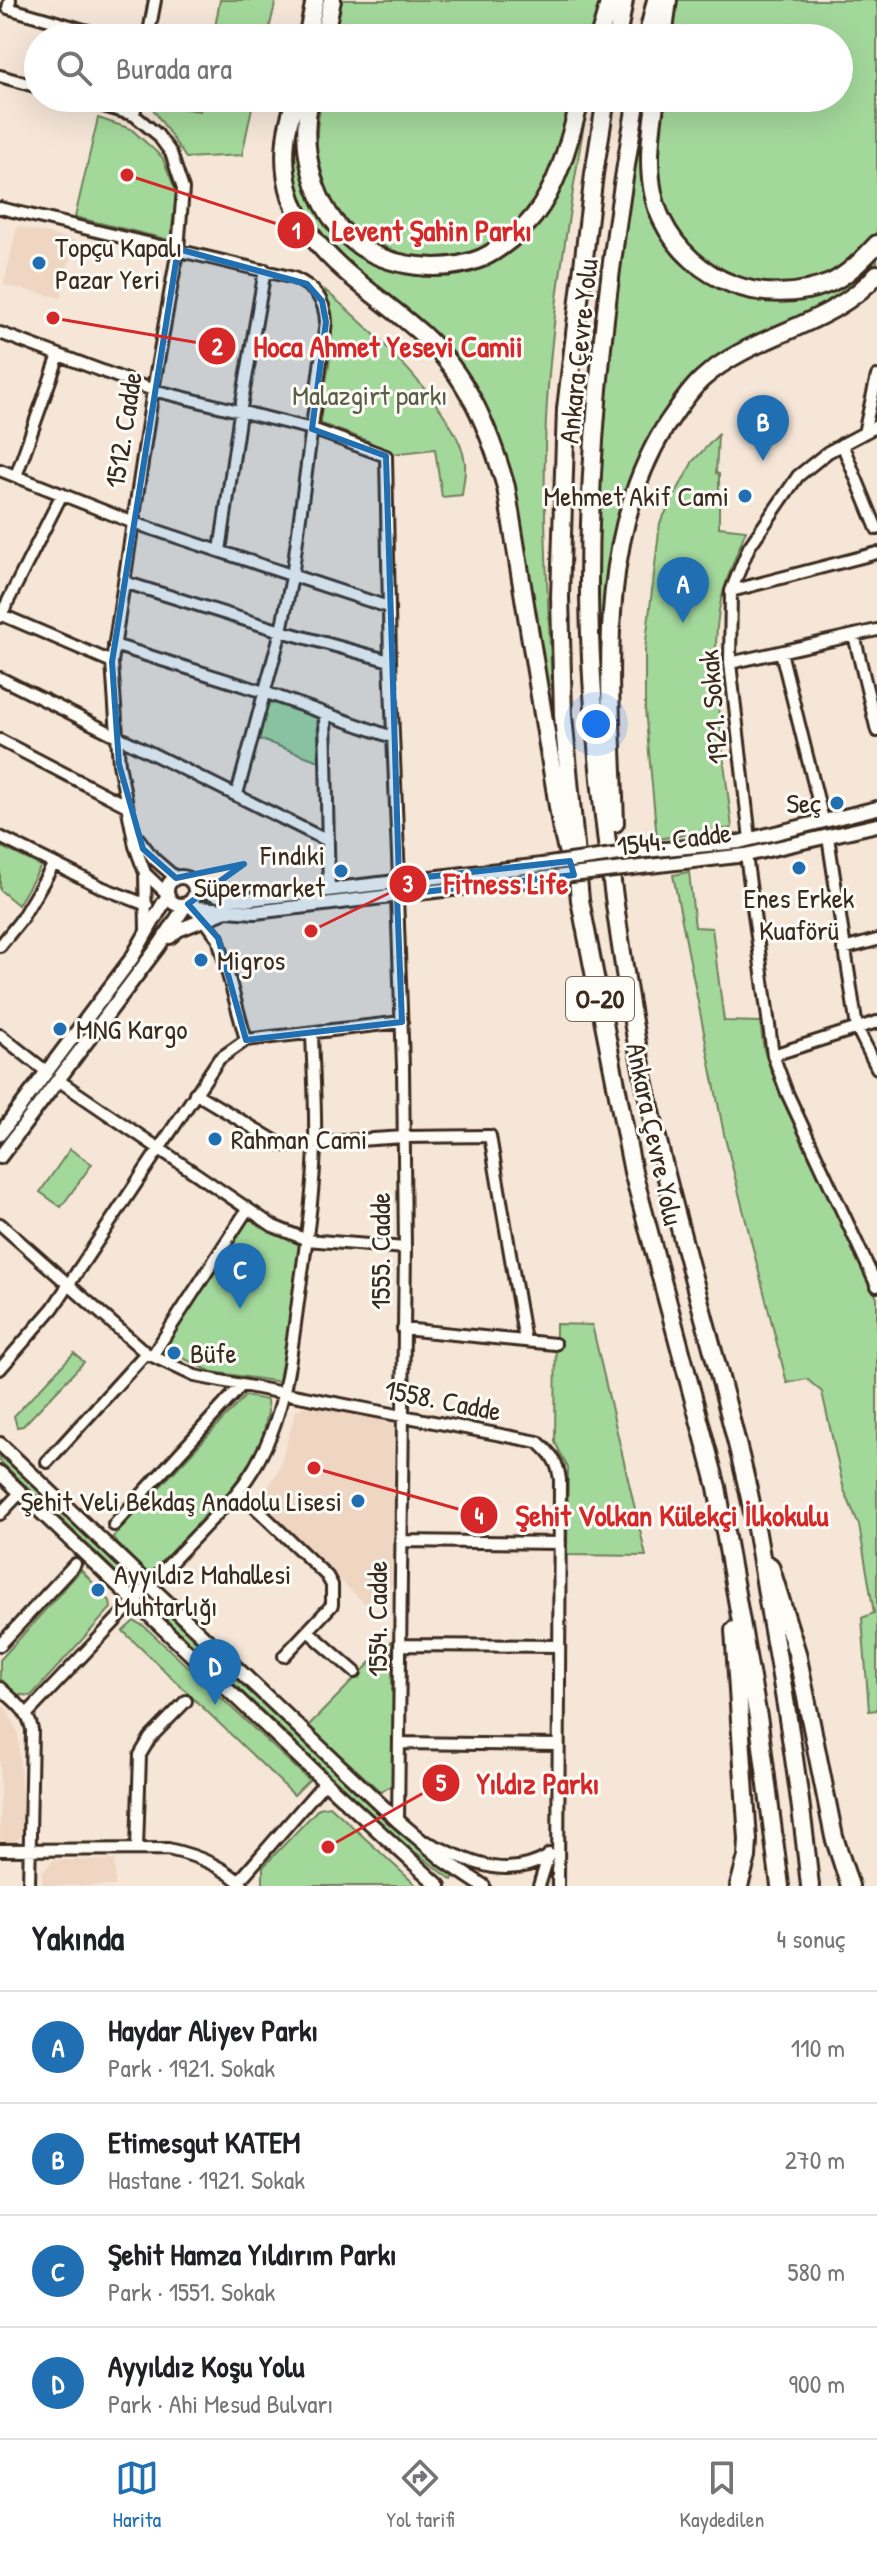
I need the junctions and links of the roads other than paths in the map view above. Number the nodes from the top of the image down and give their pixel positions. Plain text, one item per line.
1 (10, 0) edge
2 (155, 0) edge
3 (315, 0) edge
4 (332, 0) edge
5 (610, 0) edge
6 (624, 0) edge
7 (656, 0) edge
8 (668, 0) edge
9 (63, 24) edge
10 (151, 24) edge
11 (310, 24) edge
12 (327, 24) edge
13 (603, 24) edge
14 (620, 24) edge
15 (650, 24) edge
16 (665, 24) edge
17 (0, 76) edge
18 (24, 83) edge
19 (124, 112) edge
20 (135, 112) edge
21 (292, 112) edge
22 (309, 112) edge
23 (576, 112) edge
24 (604, 112) edge
25 (634, 112) edge
26 (654, 112) edge
27 (134, 115) junction
28 (0, 208) edge
29 (877, 244) edge
30 (178, 249) junction
31 (265, 270) junction
32 (877, 274) edge
33 (0, 333) edge
34 (59, 355) junction
35 (877, 376) edge
36 (153, 390) junction
37 (240, 413) junction
38 (877, 426) edge
39 (312, 429) junction
40 (864, 433) junction
41 (842, 444) junction
42 (0, 470) edge
43 (16, 476) junction
44 (62, 494) junction
45 (134, 523) junction
46 (877, 529) edge
47 (220, 551) junction
48 (877, 553) edge
49 (292, 577) junction
50 (124, 582) junction
51 (731, 591) junction
52 (388, 607) junction
53 (0, 615) edge
54 (877, 630) edge
55 (281, 631) junction
56 (854, 635) junction
57 (114, 645) junction
58 (781, 652) junction
59 (390, 661) junction
60 (112, 662) junction
61 (730, 663) junction
62 (0, 678) edge
63 (264, 692) junction
64 (325, 715) junction
65 (877, 731) edge
66 (117, 735) junction
67 (392, 737) junction
68 (0, 740) edge
69 (237, 794) junction
70 (127, 806) junction
71 (877, 808) edge
72 (823, 820) junction
73 (877, 825) edge
74 (133, 829) junction
75 (0, 837) edge
76 (828, 837) junction
77 (750, 839) junction
78 (326, 840) junction
79 (746, 855) junction
80 (54, 864) junction
81 (145, 873) junction
82 (176, 878) junction
83 (399, 880) junction
84 (195, 887) junction
85 (329, 889) junction
86 (167, 894) junction
87 (397, 895) junction
88 (580, 900) junction
89 (147, 905) junction
90 (187, 905) junction
91 (617, 909) junction
92 (225, 911) junction
93 (204, 919) junction
94 (146, 937) junction
95 (877, 940) edge
96 (0, 946) edge
97 (158, 947) junction
98 (843, 949) junction
99 (402, 1022) junction
100 (877, 1022) edge
101 (857, 1028) junction
102 (312, 1033) junction
103 (0, 1035) edge
104 (246, 1040) junction
105 (773, 1055) junction
106 (877, 1068) edge
107 (52, 1076) junction
108 (195, 1093) junction
109 (0, 1134) edge
110 (404, 1137) junction
111 (315, 1144) junction
112 (158, 1149) junction
113 (0, 1157) edge
114 (247, 1210) junction
115 (0, 1224) edge
116 (307, 1240) junction
117 (405, 1248) junction
118 (69, 1284) junction
119 (877, 1286) edge
120 (403, 1329) junction
121 (525, 1341) junction
122 (555, 1344) dead end
123 (149, 1355) junction
124 (0, 1369) edge
125 (241, 1386) junction
126 (285, 1395) junction
127 (403, 1417) junction
128 (0, 1444) edge
129 (47, 1462) dead end
130 (0, 1473) edge
131 (238, 1491) junction
132 (21, 1492) junction
133 (0, 1514) edge
134 (114, 1525) dead end
135 (759, 1537) junction
136 (401, 1541) junction
137 (560, 1543) junction
138 (75, 1564) dead end
139 (732, 1580) junction
140 (148, 1584) junction
141 (133, 1600) junction
142 (308, 1631) junction
143 (0, 1645) edge
144 (400, 1645) junction
145 (559, 1646) junction
146 (284, 1656) dead end
147 (355, 1672) dead end
148 (0, 1688) edge
149 (186, 1701) dead end
150 (27, 1714) junction
151 (400, 1743) junction
152 (558, 1745) junction
153 (325, 1782) junction
154 (398, 1821) junction
155 (557, 1830) junction
156 (418, 1839) junction
157 (137, 1848) junction
158 (0, 1850) edge
159 (29, 1850) junction
160 (549, 1856) junction
161 (241, 1884) edge
162 (29, 1886) edge
163 (439, 1886) edge
164 (483, 1886) edge
165 (539, 1886) edge
166 (558, 1886) edge
167 (739, 1886) edge
168 (780, 1886) edge
169 (810, 1886) edge
170 (850, 1886) edge

1 - 9 street
2 - 10 street
3 - 11 highway
4 - 12 highway
5 - 13 highway
6 - 14 highway
7 - 15 highway
8 - 16 highway
17 - 18 street
19 - 27 street, 1512. Cadde
20 - 27 street
21 - 88 highway
22 - 23 highway
24 - 88 highway, Ankara Çevre Yolu / O-20
25 - 91 highway, Ankara Çevre Yolu / O-20
26 - 29 highway
27 - 30 street, 1512. Cadde
28 - 30 street
30 - 31 street
30 - 36 street, 1512. Cadde
31 - 37 street
31 - 39 street
32 - 91 highway
33 - 34 street
34 - 36 street
34 - 43 street
35 - 40 street
36 - 37 street
36 - 45 street, 1512. Cadde
37 - 39 street
37 - 47 street
38 - 40 street, 1921. Sokak
39 - 49 street
39 - 52 street
40 - 41 street, 1921. Sokak
41 - 46 street
41 - 51 street, 1921. Sokak
42 - 43 street
43 - 44 street
44 - 45 street
44 - 53 street
45 - 47 street
45 - 50 street, 1512. Cadde
47 - 49 street
48 - 51 street
49 - 52 street
49 - 55 street
50 - 55 street
50 - 57 street, 1512. Cadde
51 - 61 street, 1921. Sokak
52 - 59 street
53 - 60 street
54 - 56 street
55 - 59 street
55 - 63 street
56 - 58 street
56 - 65 street
57 - 60 street, 1512. Cadde
57 - 63 street
58 - 61 street
58 - 72 street
59 - 67 street
60 - 66 street, 1512. Cadde
61 - 77 street, 1921. Sokak
62 - 66 street
63 - 64 street
63 - 69 street
64 - 67 street
64 - 78 street
66 - 69 street
66 - 70 street, 1512. Cadde
67 - 83 street
68 - 70 street
69 - 78 street
70 - 74 street, 1512. Cadde
71 - 72 main road, 1544. Cadde
72 - 77 main road, 1544. Cadde
73 - 76 main road, 1544. Cadde
74 - 81 street, 1512. Cadde
74 - 82 street, 1512. Cadde
75 - 80 street
76 - 79 main road, 1544. Cadde
76 - 98 street
77 - 83 main road, 1544. Cadde, bridge
78 - 85 street
79 - 87 main road, 1544. Cadde, bridge
79 - 105 street
80 - 89 street
80 - 96 street
81 - 86 street
81 - 89 street, 1512. Cadde
82 - 84 main road
82 - 86 main road
83 - 85 main road, 1544. Cadde
84 - 85 main road, 1544. Cadde
84 - 90 main road
86 - 90 main road
86 - 94 main road
87 - 92 main road, 1544. Cadde
87 - 99 street, 1555. Cadde
88 - 139 highway, Ankara Çevre Yolu / O-20
89 - 94 street, 1512. Cadde
90 - 92 main road, 1544. Cadde
90 - 93 street
90 - 97 main road
91 - 135 highway, Ankara Çevre Yolu / O-20
92 - 93 main road
93 - 97 main road
93 - 104 street
94 - 107 main road
95 - 98 street
97 - 107 main road
98 - 101 street
99 - 102 street
99 - 110 street, 1555. Cadde
100 - 101 street
101 - 105 street
101 - 106 street
102 - 104 street
102 - 111 street
103 - 107 street
104 - 108 street
105 - 119 street
107 - 109 main road
107 - 112 street
107 - 113 main road
108 - 111 street
108 - 112 street
110 - 111 street
110 - 117 street, 1555. Cadde
110 - 121 street
111 - 116 street
112 - 114 street
112 - 118 street
114 - 116 street
114 - 123 street
115 - 118 street, 1558. Cadde
116 - 117 street
116 - 126 street
117 - 120 street, 1555. Cadde
118 - 123 street, 1558. Cadde
118 - 124 street
120 - 121 street
120 - 127 street, 1555. Cadde
121 - 122 street
123 - 125 street, 1558. Cadde
123 - 129 street
125 - 126 street, 1558. Cadde
125 - 134 street
126 - 127 street, 1558. Cadde
126 - 131 street
127 - 136 street, 1554. Cadde
127 - 137 street, 1558. Cadde
128 - 140 main road
130 - 132 main road
131 - 140 street
131 - 142 street
132 - 133 street
132 - 141 main road
135 - 169 highway, Ankara Çevre Yolu / O-20
135 - 170 highway
136 - 137 street
136 - 144 street, 1554. Cadde
137 - 145 street, 1558. Cadde
138 - 143 street
139 - 167 highway
139 - 168 highway, Ankara Çevre Yolu / O-20
140 - 141 street
140 - 154 main road
141 - 150 street
141 - 153 main road
142 - 146 street
142 - 147 street
144 - 145 street
144 - 151 street, 1554. Cadde
145 - 152 street, 1558. Cadde
148 - 150 street
149 - 157 street
150 - 159 street
151 - 152 street
151 - 154 street, 1554. Cadde
152 - 155 street, 1558. Cadde
153 - 161 street
153 - 163 main road
154 - 156 main road
155 - 160 street
155 - 166 street
156 - 160 street
156 - 164 main road
157 - 159 street
157 - 161 street
158 - 159 street
159 - 162 street
160 - 165 street

